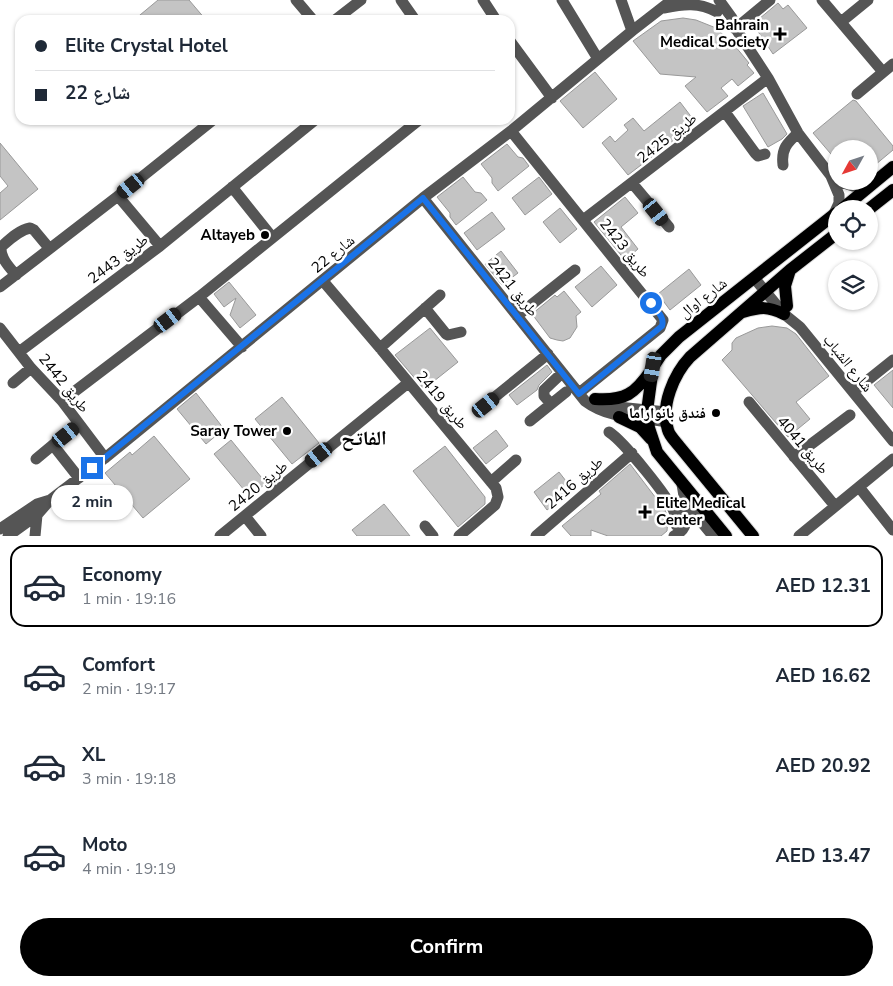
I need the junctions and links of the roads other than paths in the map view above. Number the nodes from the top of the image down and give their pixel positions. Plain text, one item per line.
1 (296, 0) edge
2 (361, 0) edge
3 (401, 0) edge
4 (483, 0) edge
5 (562, 0) edge
6 (621, 0) edge
7 (770, 0) edge
8 (822, 0) edge
9 (868, 0) edge
10 (704, 3) edge
11 (667, 5) edge
12 (718, 6) edge
13 (309, 15) edge
14 (342, 15) edge
15 (412, 15) edge
16 (493, 15) edge
17 (841, 22) junction
18 (733, 26) junction
19 (632, 31) junction
20 (515, 50) edge
21 (598, 59) junction
22 (893, 64) edge
23 (883, 72) junction
24 (768, 78) junction
25 (857, 94) dead end
26 (552, 98) junction
27 (725, 112) junction
28 (206, 125) edge
29 (307, 125) edge
30 (413, 125) edge
31 (511, 131) junction
32 (798, 133) junction
33 (765, 154) dead end
34 (783, 165) dead end
35 (893, 166) edge
36 (828, 170) edge
37 (878, 179) edge
38 (632, 183) junction
39 (232, 187) junction
40 (864, 190) edge
41 (893, 190) edge
42 (118, 196) junction
43 (423, 198) junction
44 (853, 200) edge
45 (878, 202) edge
46 (583, 220) junction
47 (828, 220) edge
48 (668, 227) dead end
49 (272, 237) junction
50 (828, 240) edge
51 (160, 246) junction
52 (49, 248) junction
53 (2, 262) edge
54 (575, 270) dead end
55 (790, 270) junction
56 (16, 276) junction
57 (758, 276) junction
58 (323, 281) junction
59 (0, 287) edge
60 (768, 288) junction
61 (440, 295) dead end
62 (199, 297) junction
63 (425, 308) junction
64 (786, 310) junction
65 (739, 313) junction
66 (517, 316) junction
67 (0, 328) edge
68 (461, 332) dead end
69 (242, 347) junction
70 (380, 348) junction
71 (19, 352) junction
72 (548, 354) junction
73 (893, 360) edge
74 (653, 367) junction
75 (32, 368) junction
76 (562, 373) junction
77 (13, 383) dead end
78 (412, 386) junction
79 (566, 392) dead end
80 (853, 392) junction
81 (579, 394) junction
82 (595, 399) junction
83 (62, 402) junction
84 (749, 402) dead end
85 (551, 404) junction
86 (486, 405) dead end
87 (647, 415) junction
88 (850, 415) dead end
89 (619, 417) junction
90 (666, 417) junction
91 (530, 421) dead end
92 (78, 424) junction
93 (610, 432) dead end
94 (652, 440) junction
95 (893, 441) edge
96 (53, 445) junction
97 (632, 453) junction
98 (794, 457) junction
99 (105, 458) junction
100 (36, 459) dead end
101 (893, 459) edge
102 (516, 460) dead end
103 (79, 478) junction
104 (490, 482) junction
105 (682, 484) junction
106 (859, 487) junction
107 (663, 494) junction
108 (50, 500) junction
109 (835, 506) junction
110 (686, 509) junction
111 (0, 514) edge
112 (37, 515) junction
113 (245, 516) junction
114 (425, 526) dead end
115 (893, 530) edge
116 (10, 531) edge
117 (675, 531) edge
118 (36, 536) edge
119 (220, 536) edge
120 (261, 536) edge
121 (433, 536) edge
122 (459, 536) edge
123 (536, 536) edge
124 (668, 536) edge
125 (713, 536) edge
126 (726, 536) edge
127 (753, 536) edge
128 (799, 536) edge

1 - 13 street
2 - 14 street
3 - 15 street
4 - 16 street
5 - 21 street
6 - 19 street
7 - 18 street
8 - 17 street
9 - 17 street
10 - 11 street
10 - 12 street
11 - 19 street, شارع 22
12 - 18 street
17 - 23 street
18 - 24 street
19 - 21 street, شارع 22
20 - 26 street
21 - 26 street, شارع 22
22 - 23 street
23 - 25 street
24 - 27 street, طريق 2425
24 - 32 street
26 - 31 street, شارع 22
27 - 33 street
27 - 38 street, طريق 2425
28 - 42 street
29 - 39 street, طريق 2443
30 - 49 street
31 - 43 street, شارع 22
31 - 46 street, طريق 2423
32 - 34 street
32 - 36 street
35 - 37 main road, شارع اوال
38 - 46 street, طريق 2425
38 - 48 street
39 - 49 street
39 - 51 street, طريق 2443
40 - 44 main road, شارع اوال
41 - 45 main road
42 - 51 street
42 - 52 street
43 - 58 street, شارع 22
43 - 66 street, طريق 2421
46 - 81 street, طريق 2423
47 - 57 main road, شارع اوال
49 - 62 street
50 - 55 main road
51 - 71 street, طريق 2443
52 - 53 street
52 - 56 street
53 - 56 street
54 - 66 street
55 - 60 main road
55 - 64 main road
56 - 59 street
57 - 60 street, شارع الشباب
57 - 74 main road, شارع اوال
58 - 69 street, شارع 22
58 - 70 street, طريق 2419
60 - 64 street, شارع الشباب
60 - 65 main road
61 - 63 street
62 - 69 street
62 - 83 street
63 - 68 street
63 - 70 street
64 - 65 main road
64 - 80 street, شارع الشباب
65 - 90 main road
66 - 72 street, طريق 2421
67 - 71 street, طريق 2442
69 - 99 street, شارع 22
70 - 78 street, طريق 2419
71 - 75 street, طريق 2442
72 - 76 street, طريق 2421
72 - 86 street
73 - 80 street
74 - 82 main road
74 - 87 main road, شارع اوال
75 - 77 street
75 - 83 street, طريق 2442
76 - 81 street, طريق 2421
76 - 85 street
78 - 104 street, طريق 2419
78 - 113 street, طريق 2420
79 - 85 street
80 - 95 street, شارع الشباب
81 - 82 street, طريق 2421
81 - 89 street, طريق 2421
82 - 87 street, طريق 2421
83 - 92 street, طريق 2442
84 - 98 street, طريق 4041
85 - 91 street
87 - 89 street, طريق 2421
87 - 90 street, طريق 2421
87 - 94 main road, شارع اوال
88 - 98 street
89 - 94 main road
90 - 127 main road
92 - 96 street
92 - 99 street, طريق 2442
93 - 97 street
94 - 105 main road, شارع اوال
96 - 100 street
96 - 103 street
97 - 107 street
97 - 123 street, طريق 2416
98 - 109 street, طريق 4041
99 - 103 street, شارع 22
101 - 106 street
102 - 104 street
103 - 108 street, شارع 22
104 - 122 street, طريق 2419
105 - 110 street
105 - 126 main road, شارع اوال
106 - 109 street
106 - 115 street
107 - 110 street
107 - 117 street
108 - 112 street
108 - 116 street, شارع 22
109 - 128 street
110 - 117 street
110 - 125 street
111 - 116 street
112 - 116 street
112 - 118 street
113 - 119 street, طريق 2420
113 - 120 street
114 - 121 street
117 - 124 street

